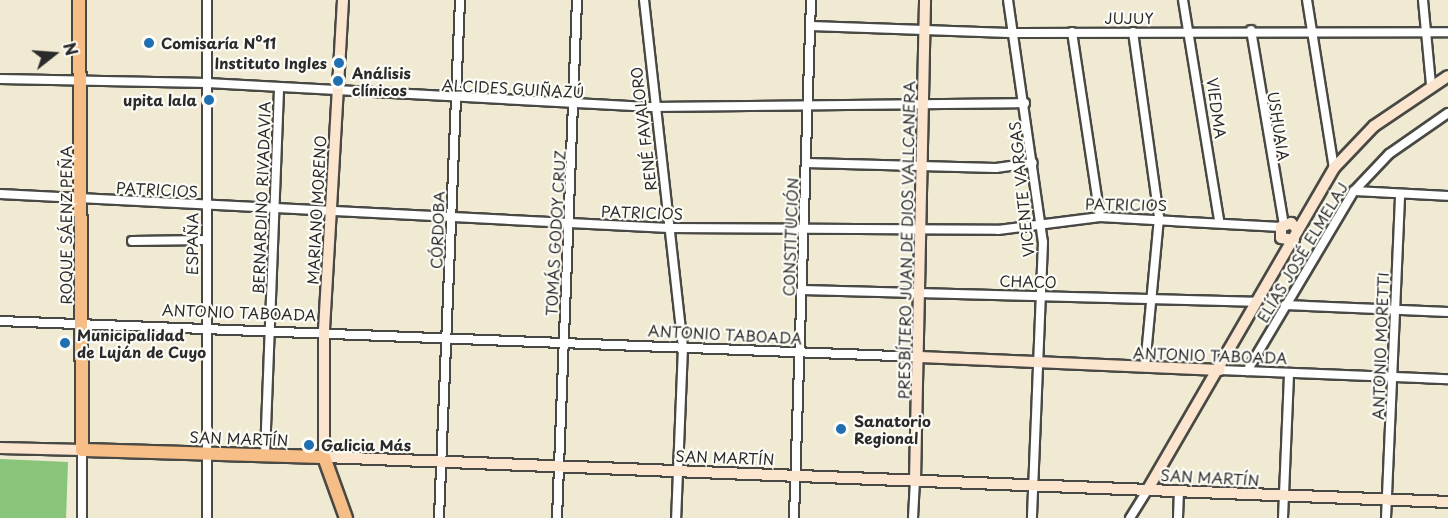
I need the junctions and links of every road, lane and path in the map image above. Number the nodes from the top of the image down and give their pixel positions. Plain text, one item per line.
1 (79, 0) edge
2 (207, 0) edge
3 (343, 0) edge
4 (460, 0) edge
5 (577, 0) edge
6 (644, 0) edge
7 (811, 0) edge
8 (925, 0) edge
9 (1008, 0) edge
10 (1183, 0) edge
11 (1307, 0) edge
12 (1423, 0) edge
13 (811, 26) junction
14 (1312, 29) junction
15 (1251, 30) junction
16 (924, 32) junction
17 (1072, 32) junction
18 (1133, 32) junction
19 (1192, 32) junction
20 (1426, 32) junction
21 (1448, 32) edge
22 (1016, 33) junction
23 (1448, 76) edge
24 (80, 78) junction
25 (0, 79) edge
26 (207, 82) junction
27 (1431, 85) junction
28 (279, 88) junction
29 (338, 93) junction
30 (456, 99) junction
31 (808, 103) junction
32 (1025, 103) junction
33 (574, 105) junction
34 (652, 107) junction
35 (923, 107) junction
36 (1448, 113) edge
37 (806, 163) junction
38 (1033, 163) junction
39 (922, 167) junction
40 (1334, 168) junction
41 (1354, 191) junction
42 (0, 194) edge
43 (1400, 194) junction
44 (1448, 196) edge
45 (81, 198) junction
46 (205, 205) junction
47 (274, 209) junction
48 (330, 212) junction
49 (1100, 217) junction
50 (451, 218) junction
51 (1159, 218) junction
52 (1219, 221) junction
53 (1041, 223) junction
54 (569, 224) junction
55 (804, 226) junction
56 (669, 228) junction
57 (921, 228) junction
58 (1288, 231) junction
59 (206, 240) junction
60 (132, 241) dead end
61 (802, 290) junction
62 (921, 293) junction
63 (1042, 295) junction
64 (1149, 298) junction
65 (1254, 302) junction
66 (1285, 305) junction
67 (1394, 311) junction
68 (1448, 312) edge
69 (0, 321) edge
70 (81, 322) junction
71 (206, 325) junction
72 (270, 328) junction
73 (324, 330) junction
74 (446, 337) junction
75 (564, 341) junction
76 (683, 346) junction
77 (800, 352) junction
78 (920, 357) junction
79 (1038, 363) junction
80 (1145, 367) junction
81 (1220, 370) junction
82 (1247, 371) junction
83 (1289, 373) junction
84 (1392, 377) junction
85 (1448, 379) edge
86 (0, 448) edge
87 (82, 450) junction
88 (206, 452) junction
89 (265, 454) junction
90 (324, 457) junction
91 (441, 462) junction
92 (560, 467) junction
93 (678, 470) junction
94 (796, 474) junction
95 (915, 480) junction
96 (1034, 484) junction
97 (1148, 489) junction
98 (1179, 490) junction
99 (1284, 496) junction
100 (1388, 500) junction
101 (1448, 502) edge
102 (82, 518) edge
103 (207, 518) edge
104 (338, 518) edge
105 (346, 518) edge
106 (439, 518) edge
107 (558, 518) edge
108 (676, 518) edge
109 (794, 518) edge
110 (913, 518) edge
111 (1032, 518) edge
112 (1130, 518) edge
113 (1178, 518) edge
114 (1283, 518) edge
115 (1386, 518) edge

1 - 24 main road, ROQUE SÁENZ PEÑA
2 - 26 street, ESPAÑA
3 - 29 street, MARIANO MORENO
4 - 30 street, CÓRDOBA
5 - 33 street, TOMÁS GODOY CRUZ
6 - 34 street, RENÉ FAVALORO
7 - 13 street, CONSTITUCIÓN
8 - 16 street, PRESBÍTERO JUAN DE DIOS VALLCANERA
9 - 22 street, VICENTE VARGAS
10 - 19 street, VIEDMA
11 - 14 street
12 - 20 street
13 - 16 street, JUJUY
13 - 31 street, CONSTITUCIÓN
14 - 15 street, JUJUY
14 - 20 street, JUJUY
14 - 40 street
15 - 19 street, JUJUY
15 - 58 street, USHUAIA
16 - 22 street, JUJUY
16 - 35 street, PRESBÍTERO JUAN DE DIOS VALLCANERA
17 - 18 street, JUJUY
17 - 22 street, JUJUY
17 - 49 street
18 - 19 street, JUJUY
18 - 51 street
19 - 52 street, VIEDMA
20 - 21 street, JUJUY
20 - 27 street
22 - 32 street, VICENTE VARGAS
23 - 27 street
24 - 25 street, ALCIDES GUIÑAZÚ
24 - 26 street, ALCIDES GUIÑAZÚ
24 - 45 main road, ROQUE SÁENZ PEÑA
26 - 28 street, ALCIDES GUIÑAZÚ
26 - 46 street, ESPAÑA
27 - 40 street
28 - 29 street, ALCIDES GUIÑAZÚ
28 - 47 street, BERNARDINO RIVADAVIA
29 - 30 street, ALCIDES GUIÑAZÚ
29 - 48 street, MARIANO MORENO
30 - 33 street, ALCIDES GUIÑAZÚ
30 - 50 street, CÓRDOBA
31 - 34 street, ALCIDES GUIÑAZÚ
31 - 35 street, ALCIDES GUIÑAZÚ
31 - 37 street, CONSTITUCIÓN
32 - 35 street, ALCIDES GUIÑAZÚ
32 - 38 street, VICENTE VARGAS
33 - 34 street, ALCIDES GUIÑAZÚ
33 - 54 street, TOMÁS GODOY CRUZ
34 - 56 street, RENÉ FAVALORO
35 - 39 street, PRESBÍTERO JUAN DE DIOS VALLCANERA
36 - 41 street, ELÍAS JOSÉ ELMELAJ
37 - 39 street
37 - 55 street, CONSTITUCIÓN
38 - 39 street
38 - 53 street, VICENTE VARGAS
39 - 57 street, PRESBÍTERO JUAN DE DIOS VALLCANERA
40 - 58 street
41 - 43 street
41 - 66 street, ELÍAS JOSÉ ELMELAJ
42 - 45 street, PATRICIOS
43 - 44 street
43 - 67 street, ANTONIO MORETTI
45 - 46 street, PATRICIOS
45 - 70 main road, ROQUE SÁENZ PEÑA
46 - 47 street, PATRICIOS
46 - 59 street, ESPAÑA
47 - 48 street, PATRICIOS
47 - 72 street, BERNARDINO RIVADAVIA
48 - 50 street, PATRICIOS
48 - 73 street, MARIANO MORENO
49 - 51 street, PATRICIOS
49 - 53 street, PATRICIOS
50 - 54 street, PATRICIOS
50 - 74 street, CÓRDOBA
51 - 52 street, PATRICIOS
51 - 64 street
52 - 58 street, PATRICIOS
53 - 57 street, PATRICIOS
53 - 63 street, VICENTE VARGAS
54 - 56 street, PATRICIOS
54 - 75 street, TOMÁS GODOY CRUZ
55 - 56 street, PATRICIOS
55 - 57 street, PATRICIOS
55 - 61 street, CONSTITUCIÓN
56 - 76 street, RENÉ FAVALORO
57 - 62 street, PRESBÍTERO JUAN DE DIOS VALLCANERA
58 - 65 street
59 - 60 street
59 - 71 street, ESPAÑA
61 - 62 street, CHACO
61 - 77 street, CONSTITUCIÓN
62 - 63 street, CHACO
62 - 78 street, PRESBÍTERO JUAN DE DIOS VALLCANERA
63 - 64 street, CHACO
63 - 79 street, VICENTE VARGAS
64 - 65 street, CHACO
64 - 80 street
65 - 81 street
66 - 67 street
66 - 82 street, ELÍAS JOSÉ ELMELAJ
67 - 68 street
67 - 84 street, ANTONIO MORETTI
69 - 70 street, ANTONIO TABOADA
70 - 71 street, ANTONIO TABOADA
70 - 87 main road, ROQUE SÁENZ PEÑA
71 - 72 street, ANTONIO TABOADA
71 - 88 street, ESPAÑA
72 - 73 street, ANTONIO TABOADA
72 - 89 street, BERNARDINO RIVADAVIA
73 - 74 street, ANTONIO TABOADA
73 - 90 street, MARIANO MORENO
74 - 75 street, ANTONIO TABOADA
74 - 91 street, CÓRDOBA
75 - 76 street, ANTONIO TABOADA
75 - 92 street, TOMÁS GODOY CRUZ
76 - 77 street, ANTONIO TABOADA
76 - 93 street, RENÉ FAVALORO
77 - 78 street, ANTONIO TABOADA
77 - 94 street, CONSTITUCIÓN
78 - 79 street, ANTONIO TABOADA
78 - 95 street, PRESBÍTERO JUAN DE DIOS VALLCANERA
79 - 80 street, ANTONIO TABOADA
79 - 96 street, VICENTE VARGAS
80 - 81 street, ANTONIO TABOADA
81 - 82 street, ANTONIO TABOADA
81 - 97 street
82 - 83 street, ANTONIO TABOADA
83 - 84 street, ANTONIO TABOADA
83 - 99 street
84 - 85 street, ANTONIO TABOADA
84 - 100 street, ANTONIO MORETTI
86 - 87 street, SAN MARTÍN
87 - 88 main road, SAN MARTÍN
87 - 102 street
88 - 89 main road, SAN MARTÍN
88 - 103 street, ESPAÑA
89 - 90 main road, SAN MARTÍN
90 - 91 street, SAN MARTÍN
90 - 104 main road
90 - 105 main road
91 - 92 street, SAN MARTÍN
91 - 106 street, CÓRDOBA
92 - 93 street, SAN MARTÍN
92 - 107 street, TOMÁS GODOY CRUZ
93 - 94 street, SAN MARTÍN
93 - 108 street, RENÉ FAVALORO
94 - 95 street, SAN MARTÍN
94 - 109 street, CONSTITUCIÓN
95 - 96 street, SAN MARTÍN
95 - 110 street
96 - 97 street, SAN MARTÍN
96 - 111 street, VICENTE VARGAS
97 - 98 street, SAN MARTÍN
97 - 112 street
98 - 99 street, SAN MARTÍN
98 - 113 street
99 - 100 street, SAN MARTÍN
99 - 114 street
100 - 101 street, SAN MARTÍN
100 - 115 street, ANTONIO MORETTI

